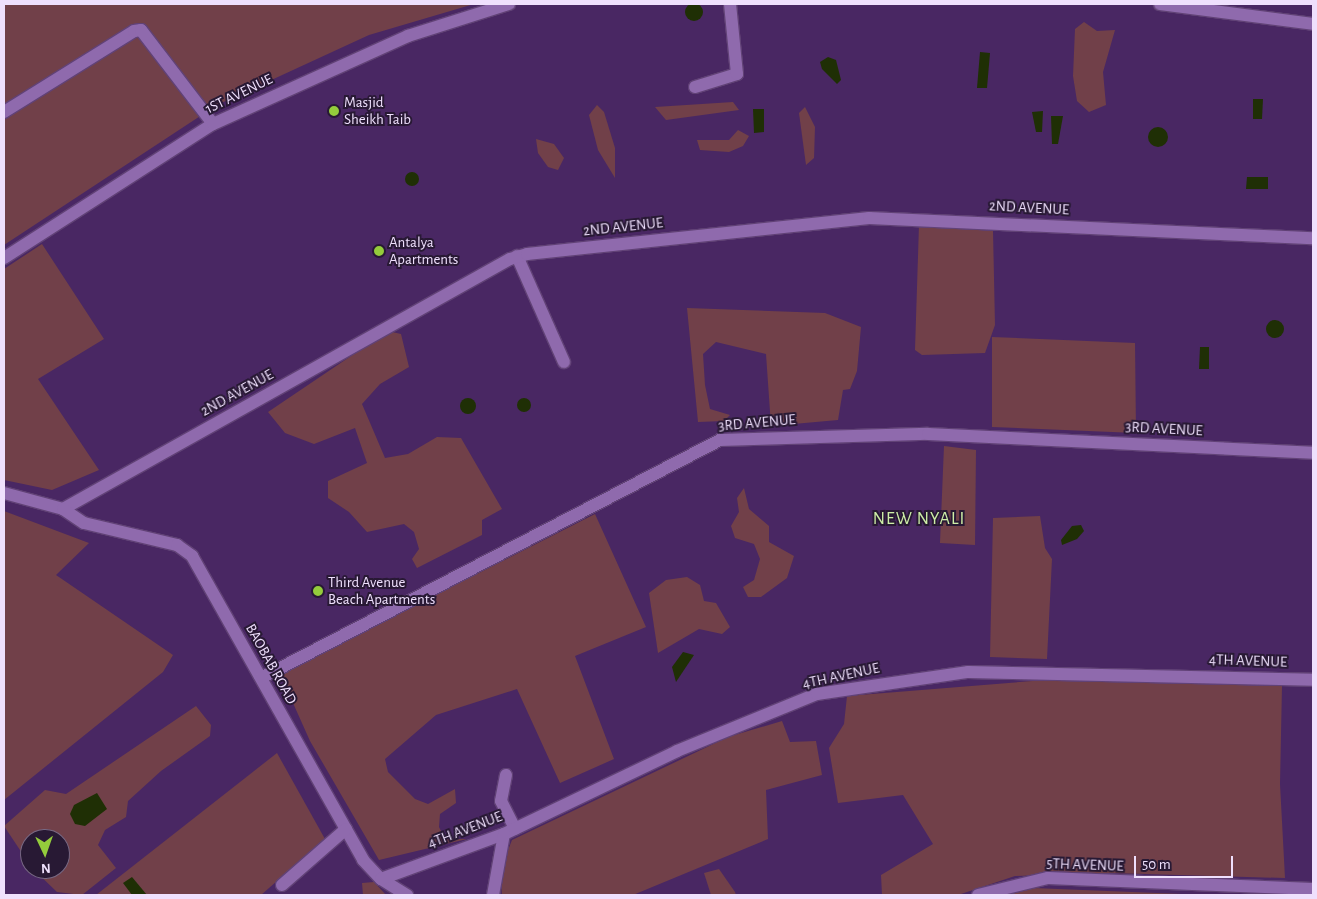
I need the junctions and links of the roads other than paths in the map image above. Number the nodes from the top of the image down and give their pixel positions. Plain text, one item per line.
1 (509, 4) edge
2 (730, 4) edge
3 (1160, 4) edge
4 (1313, 24) edge
5 (694, 87) dead end
6 (4, 112) edge
7 (213, 124) junction
8 (1313, 238) edge
9 (517, 256) junction
10 (4, 258) edge
11 (564, 362) dead end
12 (1313, 453) edge
13 (4, 493) edge
14 (63, 509) junction
15 (261, 678) junction
16 (1313, 680) edge
17 (506, 775) dead end
18 (346, 828) junction
19 (516, 829) junction
20 (504, 834) junction
21 (382, 879) junction
22 (282, 885) dead end
23 (1313, 889) edge
24 (407, 895) edge
25 (493, 895) edge
26 (978, 895) edge

1 - 7 street, 1ST AVENUE
2 - 5 street
3 - 4 street
6 - 7 street
7 - 10 street, 1ST AVENUE
8 - 9 street, 2ND AVENUE
9 - 11 street
9 - 14 street, 2ND AVENUE
12 - 15 street, 3RD AVENUE
13 - 14 street
14 - 15 street, BAOBAB ROAD
15 - 18 street, BAOBAB ROAD
16 - 19 street, 4TH AVENUE
17 - 19 street
18 - 21 street, BAOBAB ROAD
18 - 22 street
19 - 20 street, 4TH AVENUE
20 - 21 street, 4TH AVENUE
20 - 25 street
21 - 24 street, BAOBAB ROAD
23 - 26 street, 5TH AVENUE

